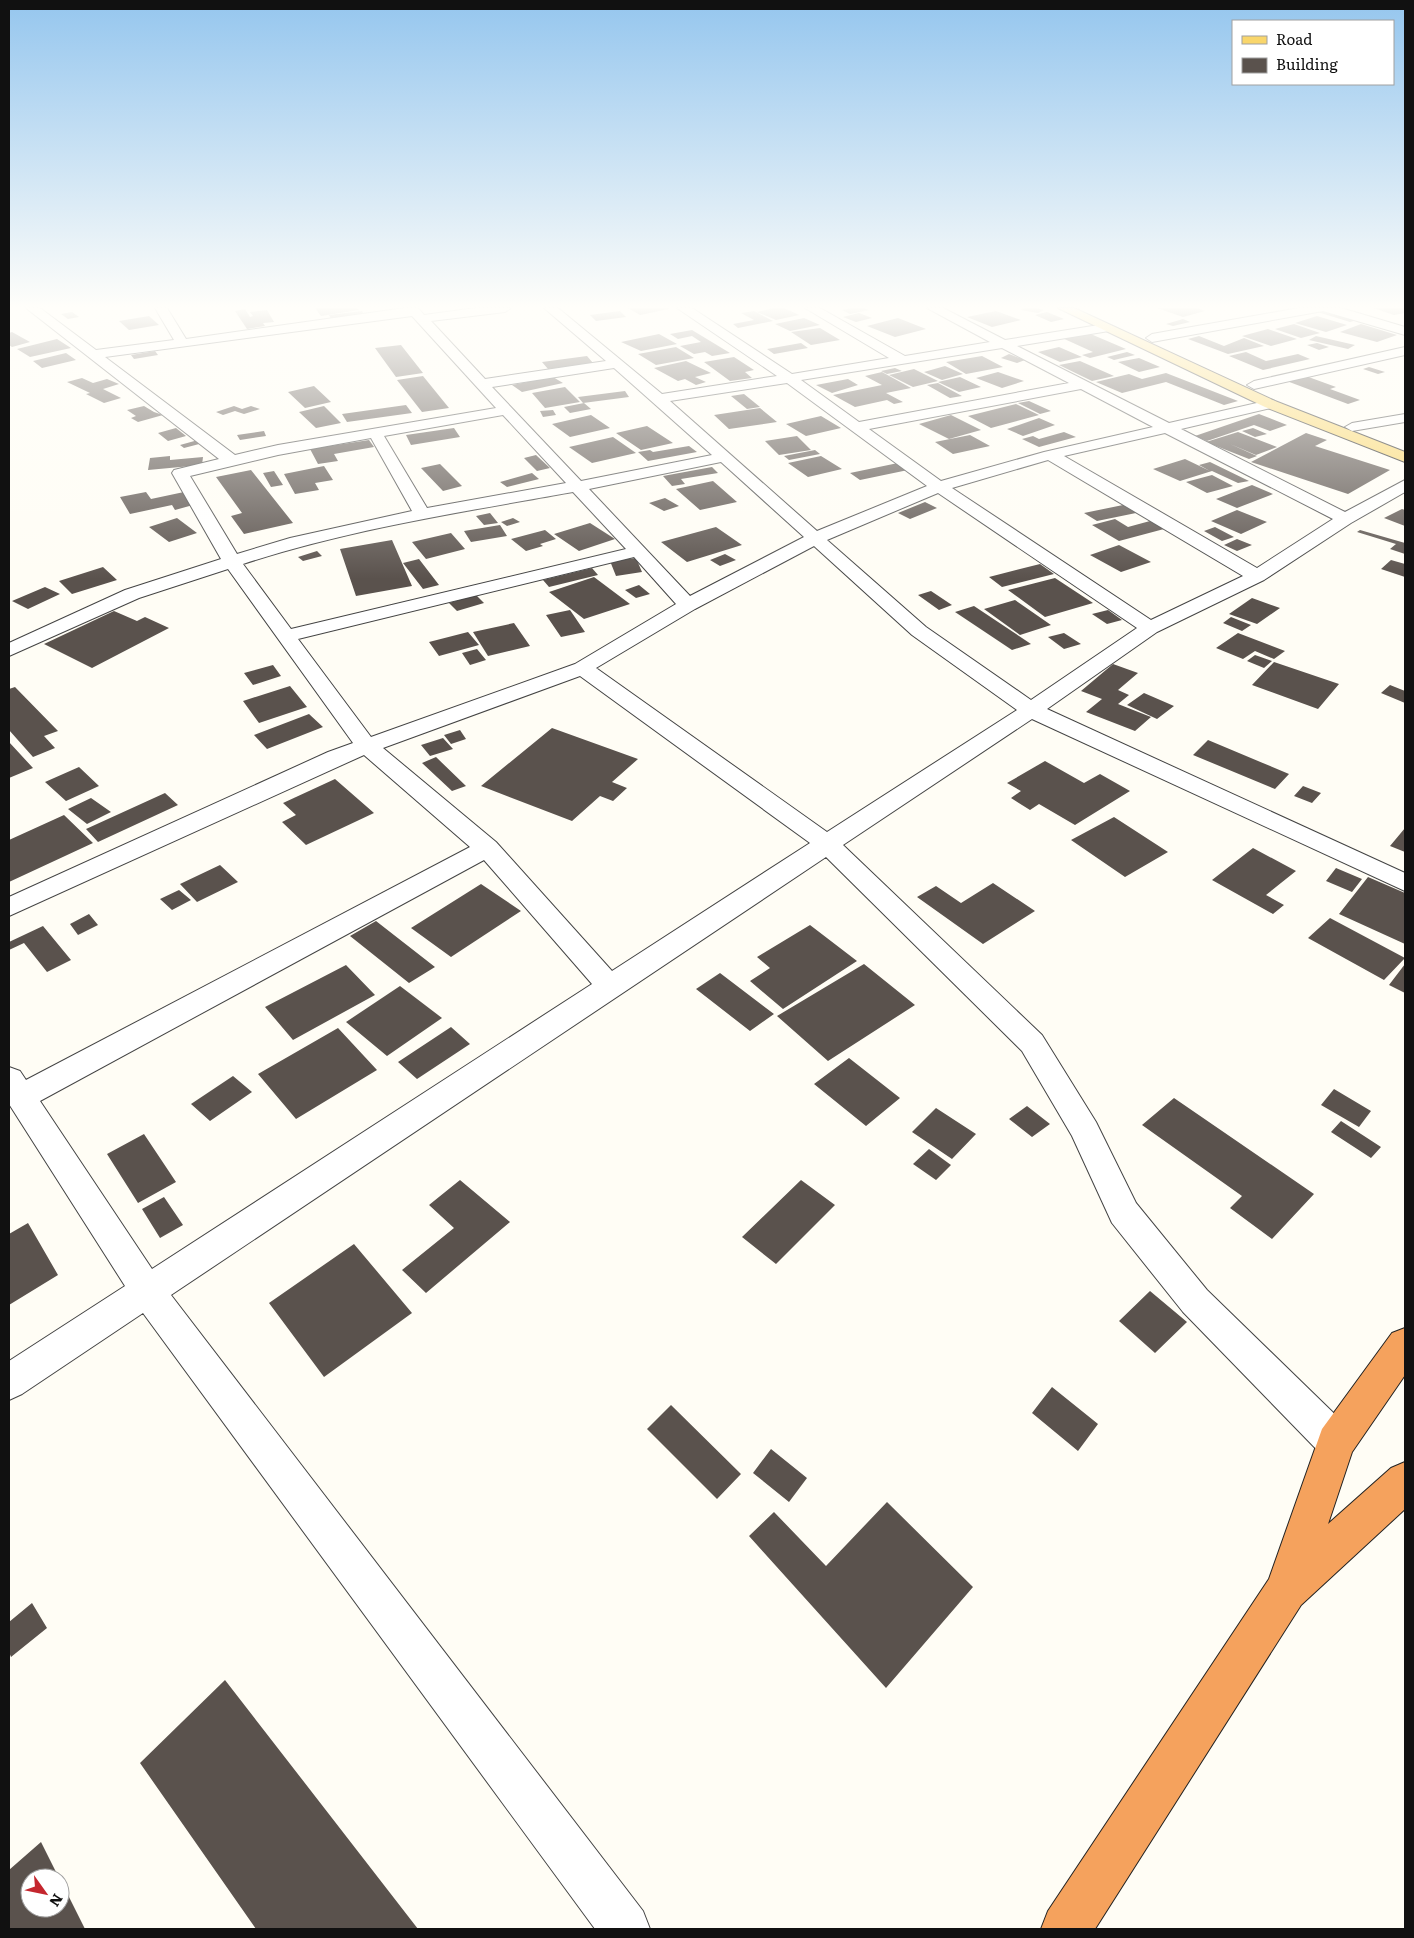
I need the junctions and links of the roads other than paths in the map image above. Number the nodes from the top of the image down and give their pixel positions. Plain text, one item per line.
1 (150, 398) edge
2 (496, 398) edge
3 (661, 398) edge
4 (816, 398) edge
5 (1009, 398) edge
6 (1108, 398) edge
7 (1258, 398) edge
8 (1285, 398) edge
9 (658, 399) joint
10 (1270, 404) junction
11 (507, 410) junction
12 (1405, 418) edge
13 (855, 427) junction
14 (1352, 427) junction
15 (1165, 428) junction
16 (375, 433) junction
17 (1405, 448) edge
18 (1050, 455) junction
19 (724, 457) junction
20 (1405, 457) edge
21 (232, 460) junction
22 (1405, 485) edge
23 (578, 486) junction
24 (940, 487) junction
25 (422, 514) junction
26 (1345, 519) junction
27 (816, 538) junction
28 (638, 551) junction
29 (232, 562) junction
30 (1257, 576) junction
31 (688, 605) junction
32 (1150, 628) junction
33 (286, 636) junction
34 (9, 650) edge
35 (582, 668) junction
36 (1031, 710) junction
37 (366, 745) junction
38 (828, 844) junction
39 (487, 848) junction
40 (1405, 883) edge
41 (9, 907) edge
42 (610, 987) junction
43 (15, 1088) edge
44 (148, 1292) junction
45 (1405, 1345) edge
46 (9, 1382) edge
47 (1336, 1442) junction
48 (1405, 1482) edge
49 (1286, 1591) junction
50 (625, 1929) edge
51 (1066, 1929) edge

1 - 21 street
2 - 11 street
3 - 9 street
4 - 13 street
5 - 13 street
6 - 15 street
7 - 10 main road
8 - 14 main road
9 - 19 street
10 - 15 street
10 - 20 main road
11 - 16 street
11 - 23 street
12 - 14 street
13 - 24 street
14 - 17 main road
15 - 18 street
15 - 26 street
16 - 21 street
16 - 25 street
18 - 24 street
18 - 30 street
19 - 23 street
19 - 27 street
21 - 29 street
22 - 26 street
23 - 25 street
23 - 28 street
24 - 27 street
24 - 32 street
25 - 29 street
26 - 30 street
27 - 31 street
27 - 36 street
28 - 31 street
28 - 33 street
29 - 33 street
29 - 34 street
30 - 32 street
31 - 35 street
32 - 36 street
33 - 37 street
35 - 37 street
35 - 38 street
36 - 38 street
36 - 40 street
37 - 39 street
37 - 41 street
38 - 42 street
38 - 47 street
39 - 42 street
39 - 43 street
42 - 44 street
43 - 44 street
44 - 46 street
44 - 50 street
45 - 47 highway
47 - 49 highway
48 - 49 highway
49 - 51 highway

